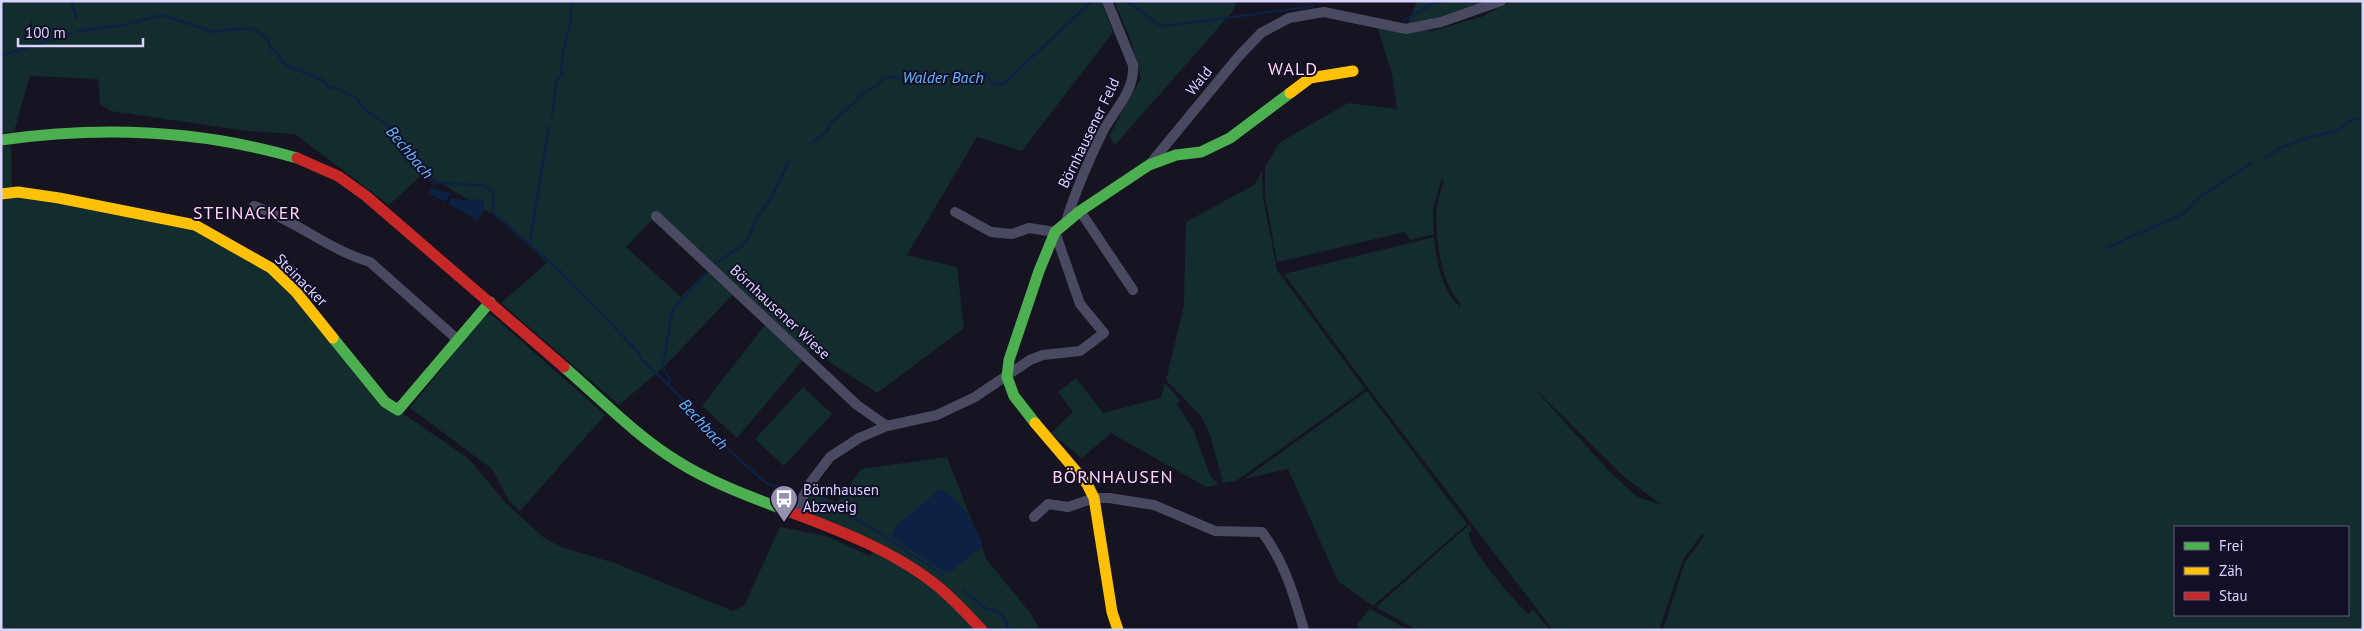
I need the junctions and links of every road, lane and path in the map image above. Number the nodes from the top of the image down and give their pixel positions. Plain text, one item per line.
1 (1107, 1) edge
2 (1501, 1) edge
3 (1353, 71) dead end
4 (1, 140) edge
5 (1150, 165) junction
6 (1, 194) edge
7 (254, 206) dead end
8 (1080, 211) junction
9 (955, 212) dead end
10 (656, 216) dead end
11 (1066, 222) junction
12 (1055, 232) junction
13 (1133, 290) dead end
14 (490, 302) junction
15 (458, 340) junction
16 (1007, 377) junction
17 (886, 426) junction
18 (1094, 498) junction
19 (794, 514) junction
20 (1034, 517) dead end
21 (982, 630) edge
22 (1118, 630) edge
23 (1304, 630) edge

1 - 11 street, Börnhausener Feld
2 - 5 street, Wald
3 - 5 street
4 - 14 street
5 - 8 street
6 - 15 street, Steinacker
7 - 15 street
8 - 11 street
8 - 13 street
9 - 12 street
10 - 17 street, Börnhausener Wiese
11 - 12 street
12 - 16 street
12 - 16 street
14 - 15 street, Steinacker
14 - 19 street
16 - 17 street
16 - 18 street
17 - 19 street
18 - 20 street
18 - 22 street
18 - 23 street
19 - 21 street

